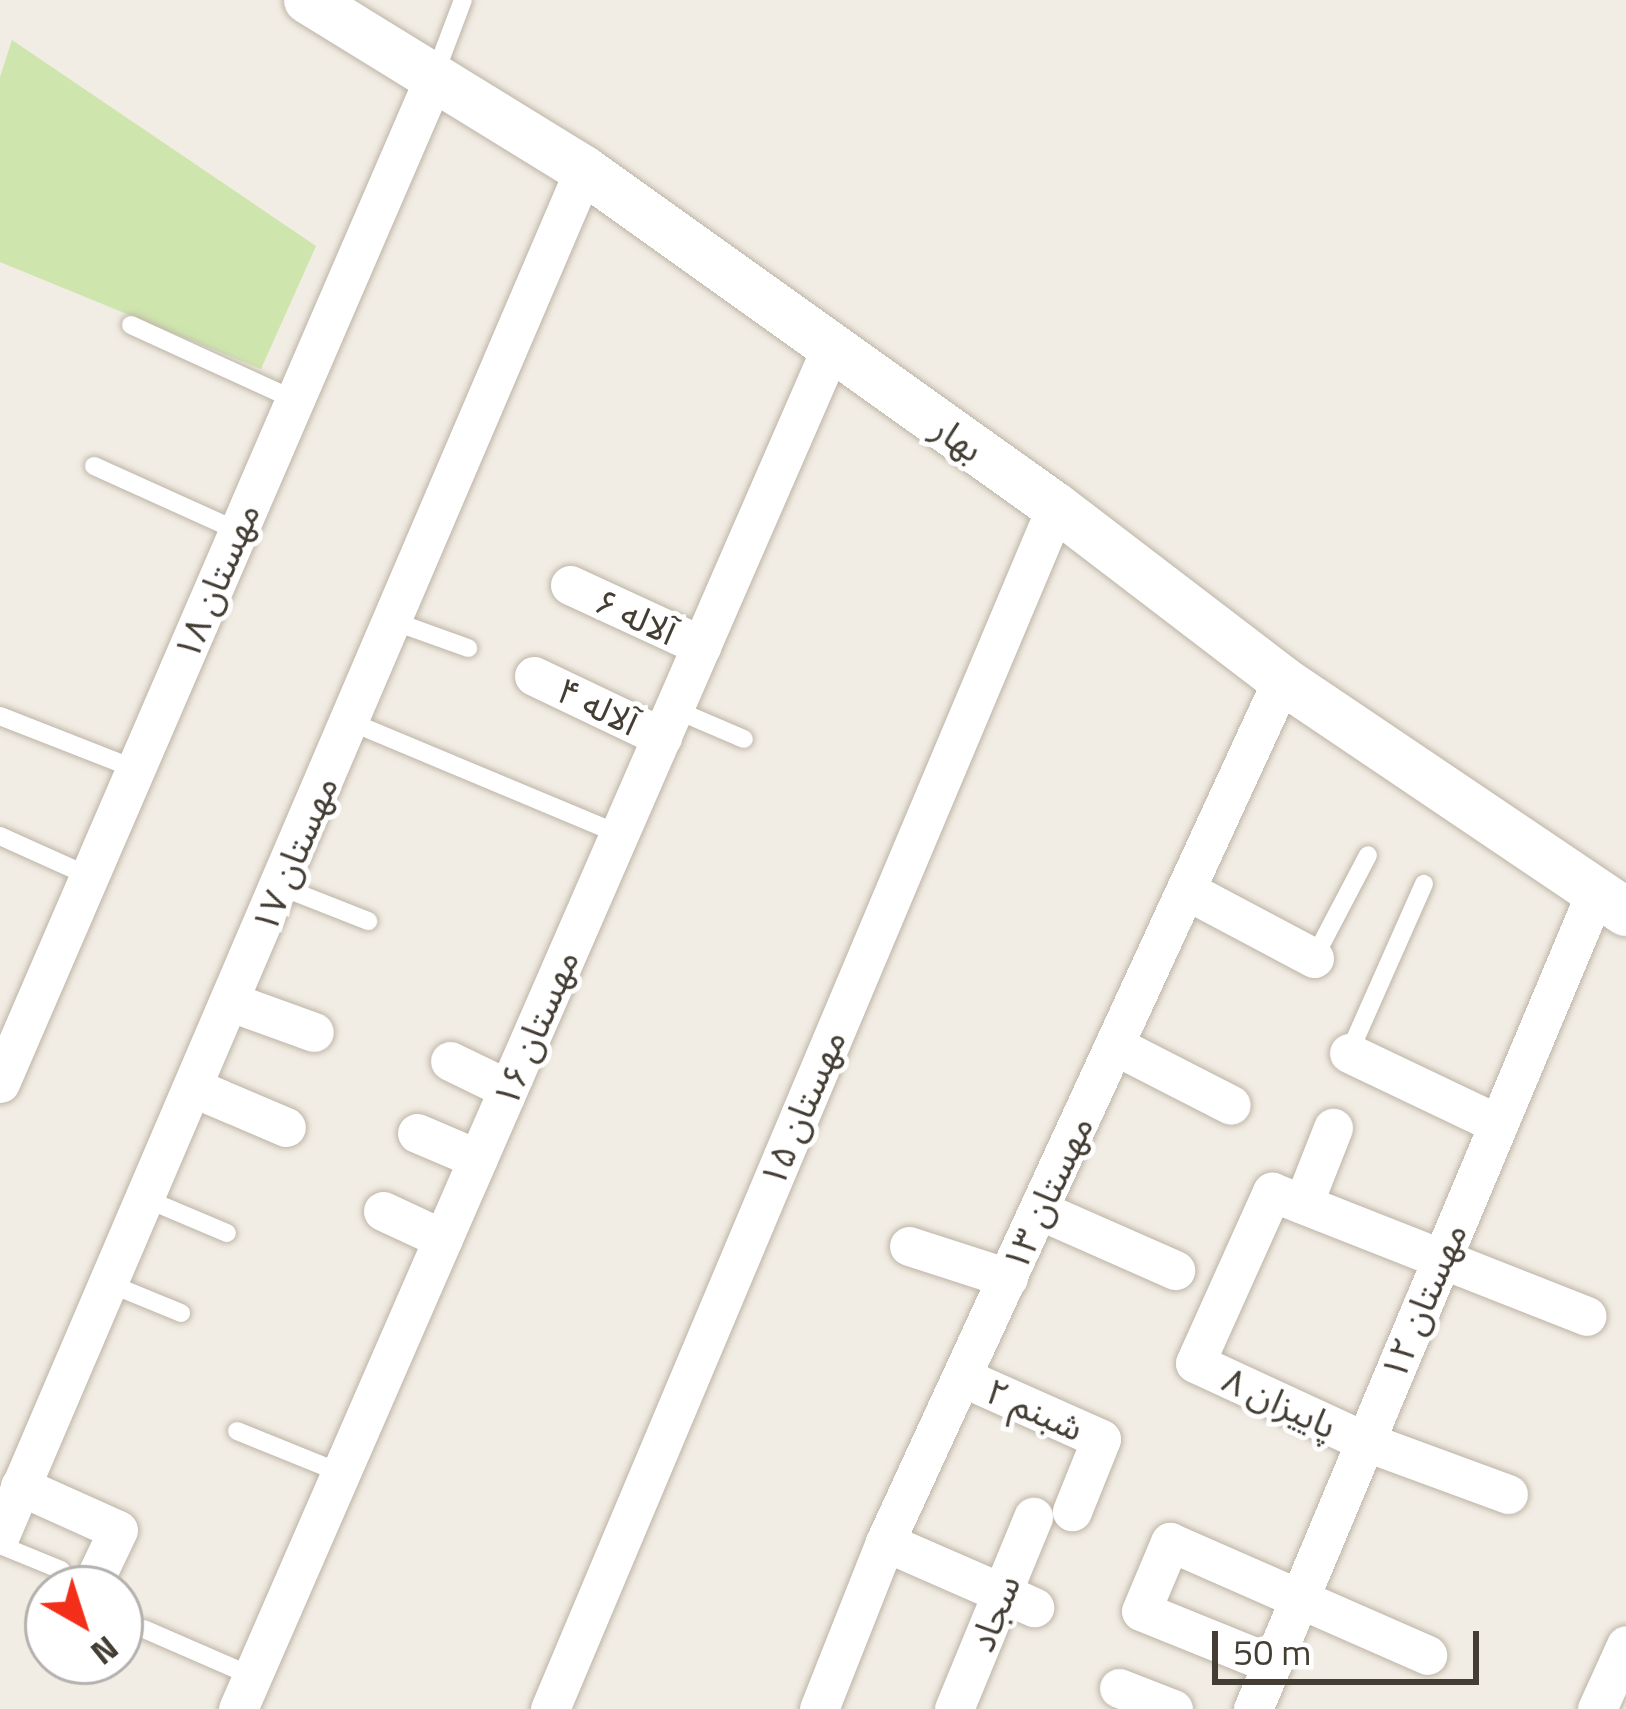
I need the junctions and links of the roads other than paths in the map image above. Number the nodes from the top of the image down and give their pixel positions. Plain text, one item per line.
1 (308, 0) edge
2 (463, 0) edge
3 (433, 80) junction
4 (584, 170) junction
5 (131, 325) dead end
6 (831, 348) junction
7 (295, 400) junction
8 (94, 466) dead end
9 (1056, 507) junction
10 (238, 531) junction
11 (570, 586) dead end
12 (393, 621) junction
13 (702, 646) junction
14 (468, 648) dead end
15 (534, 676) dead end
16 (1282, 680) junction
17 (0, 716) edge
18 (351, 722) junction
19 (668, 723) junction
20 (744, 740) dead end
21 (136, 769) junction
22 (619, 834) junction
23 (0, 836) edge
24 (1368, 855) dead end
25 (89, 877) junction
26 (1424, 884) dead end
27 (279, 886) junction
28 (1186, 890) junction
29 (1616, 909) edge
30 (368, 921) dead end
31 (1315, 958) joint
32 (231, 1002) junction
33 (314, 1032) dead end
34 (1114, 1045) junction
35 (1349, 1053) joint
36 (450, 1061) dead end
37 (0, 1083) edge
38 (192, 1087) junction
39 (508, 1089) junction
40 (1231, 1105) dead end
41 (1498, 1124) junction
42 (286, 1127) dead end
43 (1334, 1128) dead end
44 (416, 1133) dead end
45 (478, 1160) junction
46 (144, 1198) junction
47 (1288, 1198) junction
48 (1039, 1210) junction
49 (383, 1211) dead end
50 (227, 1234) dead end
51 (443, 1239) junction
52 (910, 1246) dead end
53 (1442, 1255) junction
54 (1174, 1270) dead end
55 (1008, 1278) junction
56 (107, 1282) junction
57 (181, 1313) dead end
58 (1586, 1316) dead end
59 (962, 1377) junction
60 (237, 1431) dead end
61 (1364, 1441) junction
62 (341, 1474) junction
63 (20, 1486) junction
64 (1508, 1494) dead end
65 (1052, 1514) joint
66 (0, 1535) edge
67 (885, 1542) junction
68 (0, 1545) edge
69 (43, 1565) edge
70 (89, 1565) edge
71 (1298, 1596) junction
72 (1018, 1600) junction
73 (145, 1629) dead end
74 (1626, 1646) edge
75 (1427, 1655) dead end
76 (1272, 1664) junction
77 (1119, 1688) dead end
78 (245, 1693) edge
79 (550, 1709) edge
80 (819, 1709) edge
81 (954, 1709) edge
82 (1173, 1709) edge
83 (1253, 1709) edge
84 (1597, 1709) edge

1 - 3 street, بهار
2 - 3 lane
3 - 4 street, بهار
3 - 7 street, مهستان ۱۸
4 - 6 street, بهار
4 - 12 street, مهستان ۱۷
5 - 7 lane
6 - 9 street, بهار
6 - 13 street, مهستان ۱۶
7 - 10 street, مهستان ۱۸
8 - 10 lane
9 - 16 street, بهار
9 - 79 street, مهستان ۱۵
10 - 21 street, مهستان ۱۸
11 - 13 street, آلاله ۶
12 - 14 lane
12 - 18 street, مهستان ۱۷
13 - 19 street, مهستان ۱۶
15 - 19 street, آلاله ۴
16 - 28 street, مهستان ۱۳
16 - 29 street, بهار
17 - 21 lane
18 - 22 lane
18 - 27 street, مهستان ۱۷
19 - 20 lane
19 - 22 street, مهستان ۱۶
21 - 25 street, مهستان ۱۸
22 - 39 street, مهستان ۱۶
23 - 25 lane
24 - 31 lane
25 - 37 street, مهستان ۱۸
26 - 35 lane
27 - 30 lane
27 - 32 street, مهستان ۱۷
28 - 31 street
28 - 34 street, مهستان ۱۳
29 - 41 street, مهستان ۱۲
32 - 33 street
32 - 38 street, مهستان ۱۷
34 - 40 street
34 - 48 street, مهستان ۱۳
35 - 41 street
36 - 39 street
38 - 42 street
38 - 46 street, مهستان ۱۷
39 - 45 street, مهستان ۱۶
41 - 53 street, مهستان ۱۲
43 - 47 street
44 - 45 street
45 - 51 street, مهستان ۱۶
46 - 50 lane
46 - 56 street, مهستان ۱۷
47 - 53 street
47 - 61 street, پاییزان ۸
48 - 54 street
48 - 55 street, مهستان ۱۳
49 - 51 street
51 - 62 street, مهستان ۱۶
52 - 55 street
53 - 58 street
53 - 61 street, مهستان ۱۲
55 - 59 street, مهستان ۱۳
56 - 57 lane
56 - 63 street, مهستان ۱۷
59 - 65 street, شبنم ۲
59 - 67 street, مهستان ۱۳
60 - 62 lane
61 - 64 street, پاییزان ۸
61 - 71 street, مهستان ۱۲
62 - 78 street, مهستان ۱۶
63 - 66 street, مهستان ۱۷
63 - 70 street
65 - 72 street, سجاد
67 - 72 street
67 - 80 street, مهستان ۱۳
68 - 69 lane
71 - 75 street
71 - 76 street, مهستان ۱۲
71 - 76 street
72 - 81 street, سجاد
73 - 78 lane
74 - 84 street
76 - 83 street, مهستان ۱۲
77 - 82 street

